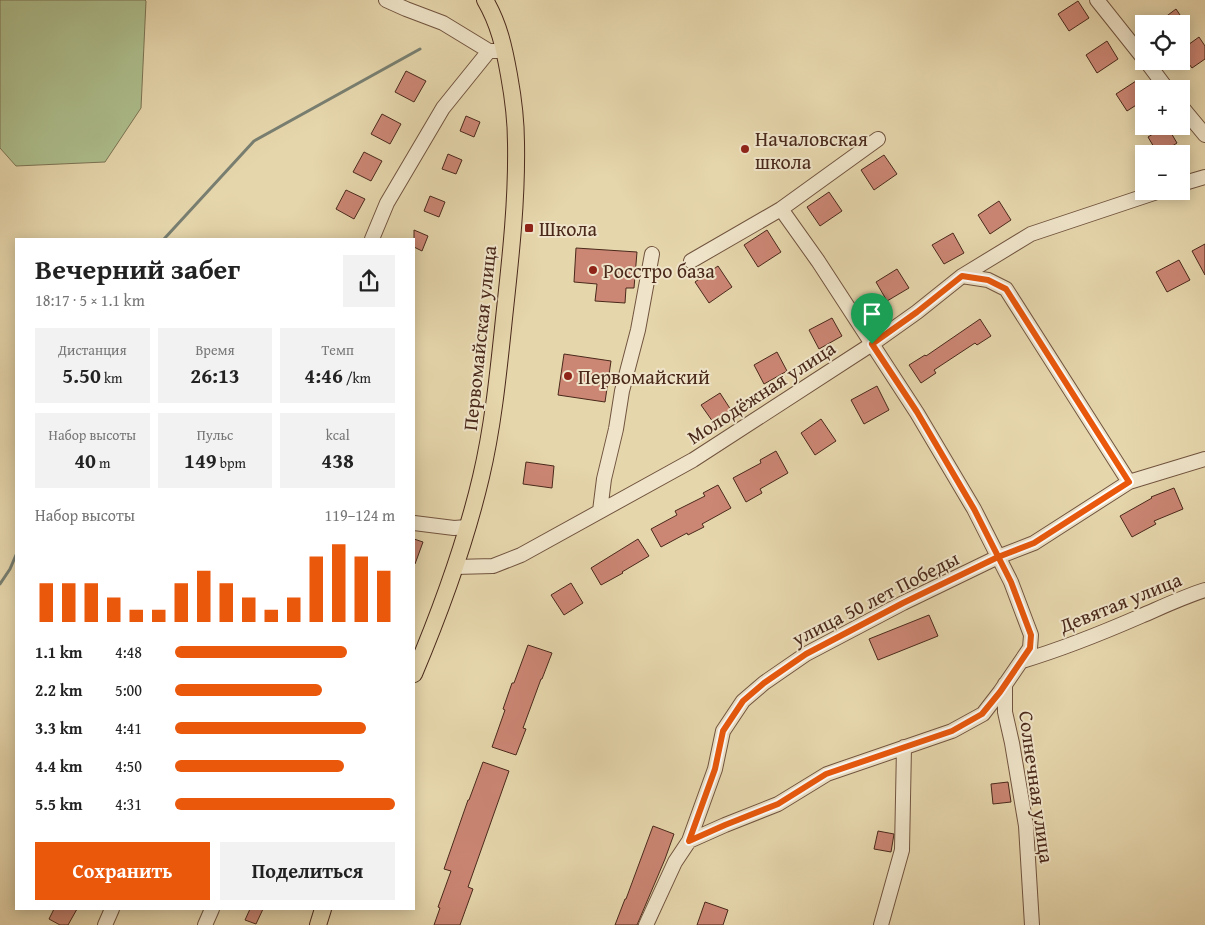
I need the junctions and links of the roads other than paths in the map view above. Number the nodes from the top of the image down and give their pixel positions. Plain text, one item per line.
1 (386, 0) edge
2 (485, 0) edge
3 (1097, 0) edge
4 (1135, 48) edge
5 (497, 51) junction
6 (1153, 70) edge
7 (1160, 80) edge
8 (1190, 117) edge
9 (1205, 135) edge
10 (878, 139) dead end
11 (1205, 177) edge
12 (1190, 181) edge
13 (1135, 199) edge
14 (781, 209) junction
15 (372, 238) edge
16 (652, 254) dead end
17 (691, 261) dead end
18 (962, 276) junction
19 (872, 344) junction
20 (1205, 459) edge
21 (1129, 482) junction
22 (600, 511) junction
23 (415, 523) edge
24 (467, 527) junction
25 (998, 557) junction
26 (455, 567) junction
27 (1203, 595) edge
28 (1022, 661) junction
29 (415, 672) edge
30 (1005, 684) junction
31 (904, 747) junction
32 (689, 841) junction
33 (112, 910) edge
34 (212, 910) edge
35 (105, 925) edge
36 (205, 925) edge
37 (646, 925) edge
38 (881, 925) edge
39 (1032, 925) edge

1 - 5 street
2 - 5 main road, Первомайская улица
3 - 4 street
5 - 15 street
5 - 24 main road, Первомайская улица
6 - 7 street
8 - 9 street
10 - 14 street
11 - 12 street
13 - 18 street, Молодёжная улица
14 - 17 street
14 - 19 street
16 - 22 street
18 - 19 street, Молодёжная улица
18 - 21 street
19 - 22 street, Молодёжная улица
19 - 25 street
20 - 21 street, улица 50 лет Победы
21 - 25 street, улица 50 лет Победы
22 - 26 street, Молодёжная улица
23 - 24 street
24 - 26 main road, Первомайская улица
25 - 28 street
25 - 32 street, улица 50 лет Победы
26 - 29 main road, Первомайская улица
27 - 28 street, Девятая улица
28 - 30 street
30 - 31 street
30 - 39 street, Солнечная улица
31 - 32 street
31 - 38 street
32 - 37 street, улица 50 лет Победы
33 - 35 street
34 - 36 street

